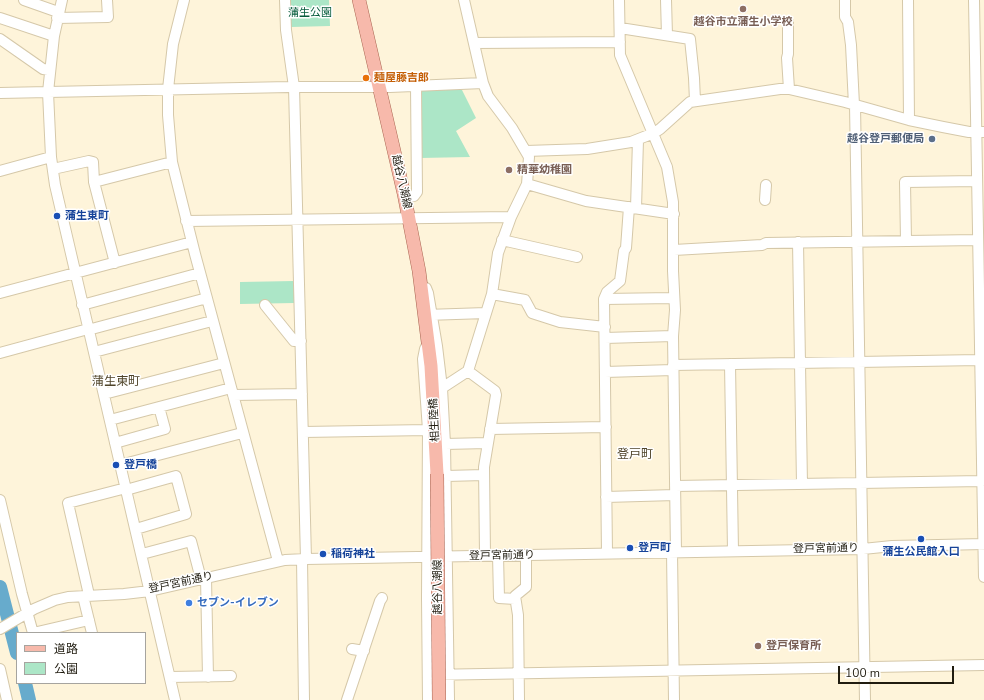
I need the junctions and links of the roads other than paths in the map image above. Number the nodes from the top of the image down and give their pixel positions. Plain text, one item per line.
1 (24, 0) edge
2 (62, 0) edge
3 (107, 0) edge
4 (184, 0) edge
5 (285, 0) edge
6 (359, 0) edge
7 (464, 0) edge
8 (619, 0) edge
9 (666, 0) edge
10 (845, 0) edge
11 (908, 0) edge
12 (974, 0) edge
13 (58, 15) junction
14 (0, 18) edge
15 (788, 22) dead end
16 (620, 28) junction
17 (667, 35) junction
18 (54, 36) junction
19 (0, 39) edge
20 (620, 42) junction
21 (474, 43) junction
22 (50, 70) junction
23 (483, 83) junction
24 (416, 86) junction
25 (294, 87) junction
26 (379, 87) junction
27 (789, 89) junction
28 (168, 90) junction
29 (48, 92) junction
30 (0, 93) edge
31 (695, 101) junction
32 (854, 105) junction
33 (909, 120) junction
34 (980, 132) edge
35 (654, 134) junction
36 (638, 140) junction
37 (526, 151) junction
38 (52, 157) junction
39 (172, 162) junction
40 (53, 169) junction
41 (0, 171) edge
42 (977, 181) junction
43 (94, 182) junction
44 (528, 184) junction
45 (766, 185) dead end
46 (404, 198) junction
47 (765, 200) dead end
48 (633, 208) junction
49 (674, 214) junction
50 (408, 217) junction
51 (511, 217) junction
52 (298, 219) junction
53 (186, 221) junction
54 (502, 240) junction
55 (978, 240) junction
56 (906, 241) junction
57 (192, 242) junction
58 (798, 242) junction
59 (857, 242) junction
60 (674, 250) junction
61 (577, 257) dead end
62 (115, 263) junction
63 (76, 273) junction
64 (200, 273) junction
65 (0, 293) edge
66 (492, 294) junction
67 (207, 298) junction
68 (673, 298) junction
69 (604, 299) junction
70 (82, 305) junction
71 (264, 305) dead end
72 (486, 313) junction
73 (428, 315) junction
74 (212, 321) junction
75 (605, 327) junction
76 (88, 330) junction
77 (673, 336) junction
78 (605, 338) junction
79 (301, 340) junction
80 (429, 343) junction
81 (94, 352) junction
82 (0, 353) edge
83 (980, 360) junction
84 (859, 362) junction
85 (224, 363) junction
86 (800, 363) junction
87 (730, 364) junction
88 (431, 366) joint
89 (673, 368) junction
90 (468, 371) junction
91 (605, 372) junction
92 (442, 388) junction
93 (232, 392) junction
94 (104, 394) junction
95 (302, 394) junction
96 (159, 407) junction
97 (110, 420) junction
98 (606, 427) junction
99 (490, 429) junction
100 (428, 430) junction
101 (303, 432) junction
102 (242, 433) junction
103 (115, 443) junction
104 (488, 443) junction
105 (445, 444) junction
106 (120, 465) junction
107 (441, 475) junction
108 (484, 475) junction
109 (982, 481) junction
110 (862, 483) junction
111 (802, 484) junction
112 (732, 485) junction
113 (126, 489) junction
114 (675, 491) junction
115 (606, 497) junction
116 (0, 500) edge
117 (136, 529) junction
118 (984, 544) edge
119 (863, 549) junction
120 (733, 551) junction
121 (674, 552) junction
122 (607, 553) junction
123 (142, 554) junction
124 (485, 555) junction
125 (498, 555) junction
126 (526, 555) junction
127 (427, 557) junction
128 (447, 557) junction
129 (304, 559) junction
130 (278, 561) junction
131 (984, 577) edge
132 (204, 578) junction
133 (150, 591) junction
134 (86, 596) junction
135 (382, 598) dead end
136 (515, 599) junction
137 (28, 614) junction
138 (89, 620) junction
139 (0, 629) edge
140 (33, 632) edge
141 (37, 632) edge
142 (92, 632) edge
143 (352, 649) dead end
144 (364, 651) junction
145 (984, 665) edge
146 (865, 668) junction
147 (0, 669) edge
148 (674, 671) junction
149 (519, 674) junction
150 (428, 675) junction
151 (448, 675) junction
152 (231, 676) dead end
153 (170, 677) junction
154 (208, 677) junction
155 (7, 700) edge
156 (175, 700) edge
157 (304, 700) edge
158 (347, 700) edge
159 (428, 700) edge
160 (439, 700) edge
161 (449, 700) edge
162 (519, 700) edge
163 (674, 700) edge
164 (865, 700) edge

1 - 13 street
2 - 13 street
3 - 13 street
4 - 28 street
5 - 25 street
6 - 26 main road, 越谷八潮線
7 - 21 street
8 - 16 street
9 - 17 street
10 - 32 street
11 - 33 street
12 - 34 street
13 - 18 street
14 - 18 street
15 - 27 street
16 - 17 street
16 - 20 street
17 - 31 street
18 - 22 street
19 - 22 street
20 - 21 street
20 - 35 street
21 - 23 street
22 - 29 street
23 - 24 street
23 - 37 street
24 - 26 street
24 - 46 street
25 - 26 street
25 - 28 street
25 - 52 street
26 - 46 main road, 越谷八潮線
27 - 31 street
27 - 32 street
28 - 29 street
28 - 39 street
29 - 30 street
29 - 38 street
31 - 35 street
32 - 33 street
32 - 59 street
33 - 34 street
34 - 42 street
35 - 36 street
35 - 49 street
36 - 37 street
36 - 48 street
37 - 44 street
38 - 40 street
38 - 41 street
39 - 43 street
39 - 53 street
40 - 43 street
40 - 63 street
42 - 55 street
42 - 56 street
43 - 62 street
44 - 48 street
44 - 51 street
45 - 47 street
46 - 50 main road, 越谷八潮線
48 - 49 street
48 - 69 street
49 - 60 street
50 - 51 street
50 - 52 street
50 - 73 main road, 越谷八潮線
51 - 54 street
52 - 53 street
52 - 79 street
53 - 57 street
54 - 61 street
54 - 66 street
55 - 56 street
55 - 83 street
56 - 59 street
57 - 62 street
57 - 64 street
58 - 59 street
58 - 60 street
58 - 86 street
59 - 84 street
60 - 68 street
62 - 63 street
63 - 65 street
63 - 70 street
64 - 67 street
64 - 70 street
66 - 72 street
66 - 75 street
67 - 74 street
67 - 76 street
68 - 69 street
68 - 77 street
69 - 75 street
70 - 76 street
71 - 79 street
72 - 73 street
72 - 90 street
73 - 80 main road, 越谷八潮線
73 - 92 street
74 - 81 street
74 - 85 street
75 - 78 street
76 - 81 street
76 - 82 street
77 - 78 street
77 - 89 street
78 - 91 street
79 - 95 street
80 - 88 main road, 越谷八潮線
80 - 100 street
81 - 94 street
83 - 84 street
83 - 109 street
84 - 86 street
84 - 110 street
85 - 93 street
85 - 94 street
86 - 87 street
86 - 111 street
87 - 89 street
87 - 112 street
88 - 107 main road, 相生陸橋
89 - 91 street
89 - 114 street
90 - 92 street
90 - 99 street
91 - 98 street
92 - 105 street
93 - 95 street
93 - 96 street
93 - 102 street
94 - 97 street
95 - 101 street
96 - 97 street
96 - 103 street
97 - 103 street
98 - 99 street
98 - 115 street
99 - 104 street
100 - 101 street
100 - 127 street
101 - 129 street
102 - 106 street
102 - 130 street
103 - 106 street
104 - 105 street
104 - 108 street
105 - 107 street
106 - 113 street
107 - 108 street
107 - 128 street
107 - 160 main road, 越谷八潮線, bridge
108 - 124 street
109 - 110 street
109 - 118 street
110 - 111 street
110 - 119 street
111 - 112 street
112 - 114 street
112 - 120 street
113 - 117 street
113 - 117 street
113 - 134 street
114 - 115 street
114 - 121 street
115 - 122 street
116 - 137 street
117 - 123 street
118 - 119 street, 登戸宮前通り
118 - 131 street
119 - 120 street, 登戸宮前通り
119 - 146 street
120 - 121 street, 登戸宮前通り
121 - 122 street, 登戸宮前通り
121 - 148 street
122 - 126 street, 登戸宮前通り
123 - 132 street
123 - 133 street
124 - 125 street, 登戸宮前通り
124 - 128 street, 登戸宮前通り
125 - 126 street, 登戸宮前通り
125 - 136 street
126 - 136 street
127 - 128 street, 登戸宮前通り
127 - 129 street, 登戸宮前通り
127 - 150 street
128 - 151 street
129 - 130 street, 登戸宮前通り
129 - 157 street
130 - 132 street, 登戸宮前通り
132 - 133 street, 登戸宮前通り
132 - 154 street
133 - 134 street, 登戸宮前通り
133 - 153 street
134 - 137 street, 登戸宮前通り
134 - 138 street
135 - 144 street
136 - 149 street
137 - 139 street
137 - 140 street
138 - 141 street
138 - 142 street
143 - 144 street
144 - 158 street
145 - 146 street
146 - 148 street
146 - 164 street
147 - 155 street
148 - 149 street
148 - 163 street
149 - 151 street
149 - 162 street
150 - 151 street
150 - 159 street
151 - 161 street
152 - 154 street
153 - 154 street
153 - 156 street

